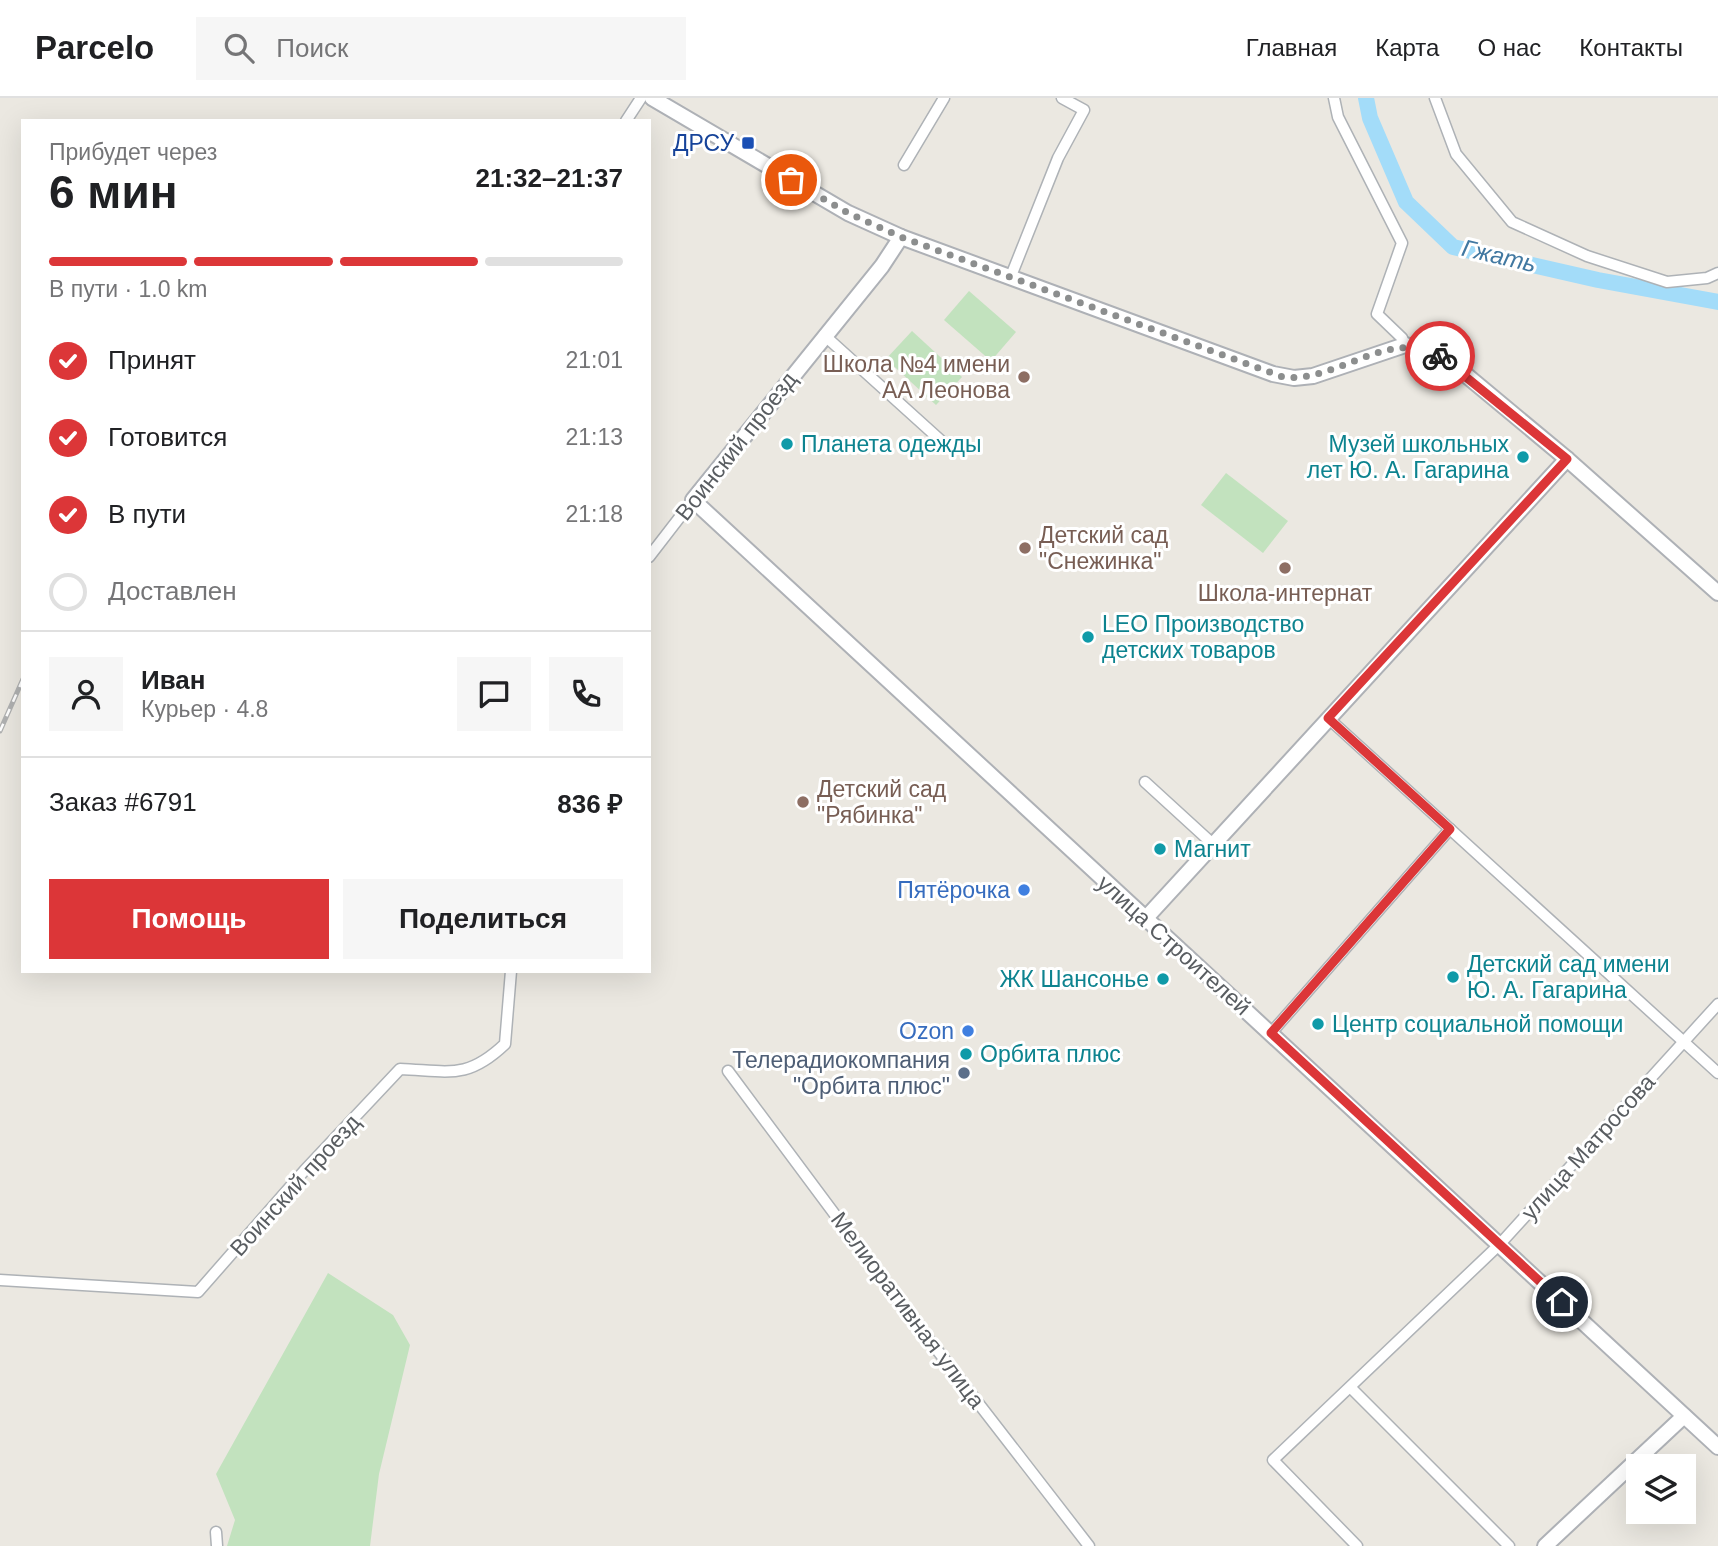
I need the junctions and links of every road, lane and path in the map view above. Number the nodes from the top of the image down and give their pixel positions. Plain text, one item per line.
1 (641, 98) edge
2 (652, 98) edge
3 (944, 98) edge
4 (1062, 98) edge
5 (1334, 98) edge
6 (1435, 98) edge
7 (627, 119) edge
8 (904, 165) dead end
9 (901, 237) junction
10 (1718, 273) edge
11 (1011, 276) junction
12 (824, 335) junction
13 (1405, 345) junction
14 (947, 447) dead end
15 (1567, 459) junction
16 (693, 500) junction
17 (651, 554) edge
18 (1718, 593) edge
19 (1328, 718) junction
20 (1145, 782) dead end
21 (1450, 829) junction
22 (1215, 846) junction
23 (1145, 919) junction
24 (511, 973) edge
25 (1718, 1003) edge
26 (1271, 1033) junction
27 (1684, 1042) junction
28 (729, 1071) dead end
29 (1718, 1073) edge
30 (1500, 1244) junction
31 (0, 1280) edge
32 (1351, 1388) junction
33 (1685, 1416) junction
34 (1718, 1447) edge
35 (216, 1532) dead end
36 (1087, 1543) edge
37 (217, 1546) edge
38 (1075, 1546) edge
39 (1357, 1546) edge
40 (1509, 1546) edge
41 (1545, 1546) edge

1 - 7 street
2 - 9 main road
3 - 8 street
4 - 11 street
5 - 13 street
6 - 10 street
9 - 11 main road
9 - 12 main road, Воинский проезд
11 - 13 main road
12 - 14 street
12 - 16 main road, Воинский проезд
13 - 15 main road
15 - 18 main road
15 - 19 main road
16 - 17 street, Воинский проезд
16 - 23 main road, улица Строителей
19 - 21 street
19 - 22 main road
20 - 22 street
21 - 26 street
21 - 27 street
22 - 23 main road
23 - 26 main road, улица Строителей
24 - 31 street, Воинский проезд
25 - 27 street, улица Матросова
26 - 30 main road, улица Строителей
27 - 29 street
27 - 30 street, улица Матросова
28 - 36 street, Мелиоративная улица
30 - 32 street, улица Матросова
30 - 33 main road, улица Строителей
32 - 39 street, улица Матросова
32 - 40 street
33 - 34 main road, улица Строителей
33 - 41 main road
35 - 37 street
36 - 38 street

